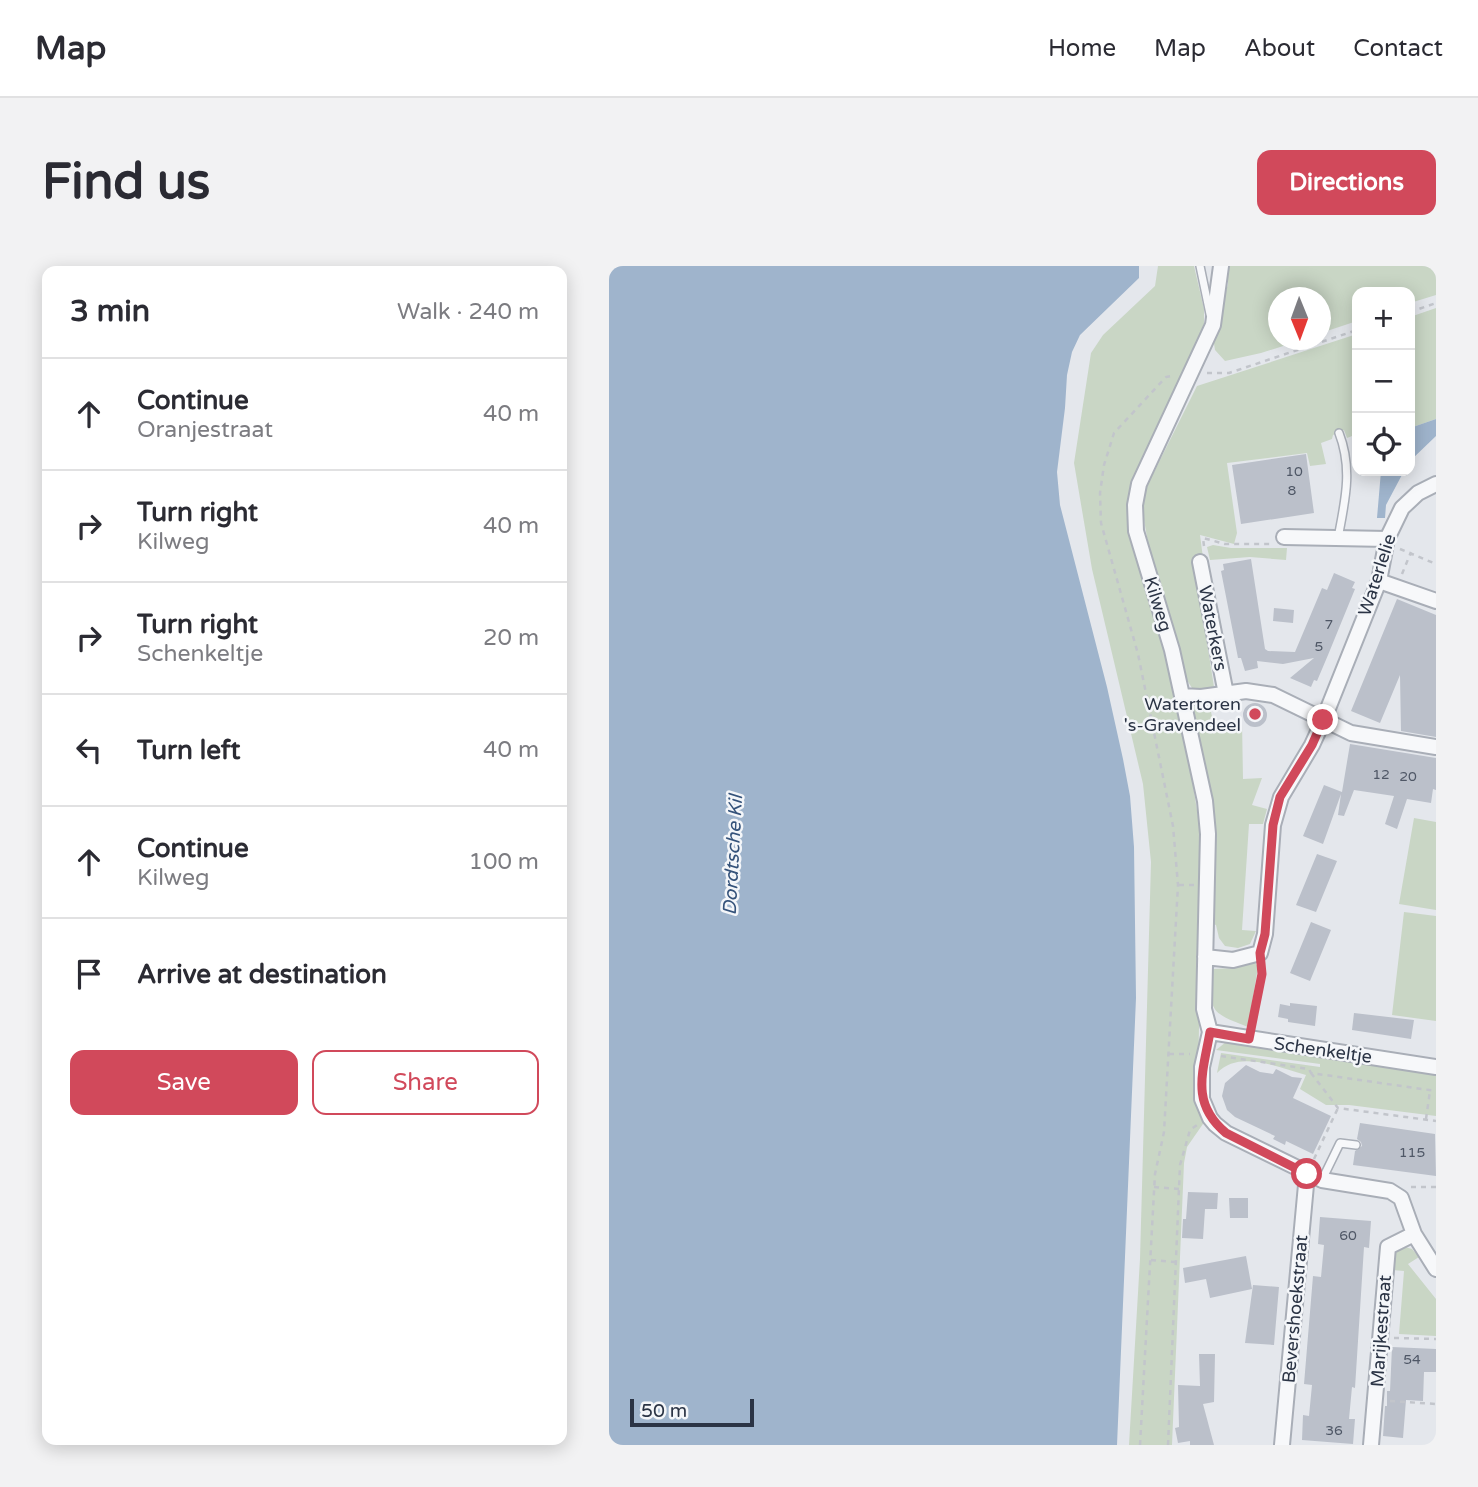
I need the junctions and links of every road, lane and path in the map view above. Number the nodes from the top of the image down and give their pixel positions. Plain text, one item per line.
1 (1200, 266) edge
2 (1221, 266) edge
3 (1436, 303) edge
4 (1415, 310) edge
5 (1213, 325) junction
6 (1352, 332) edge
7 (1190, 373) junction
8 (1339, 433) dead end
9 (1436, 484) edge
10 (1284, 537) joint
11 (1203, 538) dead end
12 (1338, 538) junction
13 (1386, 542) junction
14 (1411, 552) junction
15 (1200, 562) dead end
16 (1436, 564) edge
17 (1379, 581) junction
18 (1396, 587) junction
19 (1436, 601) edge
20 (1226, 694) junction
21 (1182, 696) junction
22 (1323, 720) junction
23 (1436, 747) edge
24 (1178, 885) junction
25 (1201, 885) dead end
26 (1260, 953) junction
27 (1205, 957) junction
28 (1210, 1032) junction
29 (1249, 1039) junction
30 (1201, 1053) junction
31 (1169, 1054) junction
32 (1436, 1067) edge
33 (1311, 1073) junction
34 (1431, 1090) junction
35 (1436, 1091) edge
36 (1338, 1108) junction
37 (1210, 1118) junction
38 (1426, 1119) junction
39 (1436, 1121) edge
40 (1356, 1145) dead end
41 (1307, 1174) junction
42 (1322, 1180) junction
43 (1154, 1187) junction
44 (1436, 1187) edge
45 (1179, 1189) junction
46 (1401, 1198) junction
47 (1414, 1234) junction
48 (1150, 1260) junction
49 (1175, 1262) junction
50 (1436, 1269) edge
51 (1380, 1337) junction
52 (1436, 1339) edge
53 (1375, 1400) junction
54 (1436, 1404) edge
55 (1140, 1445) edge
56 (1168, 1445) edge
57 (1282, 1445) edge
58 (1371, 1445) edge

1 - 5 lane
2 - 5 street, Kilweg
3 - 4 path
5 - 7 street, Kilweg
6 - 7 path
7 - 21 street, Kilweg
7 - 24 path
8 - 12 lane
9 - 13 street, Waterlelie
10 - 11 path
10 - 12 street
12 - 13 street
13 - 14 path
13 - 17 street, Waterlelie
14 - 16 path
14 - 18 path
15 - 20 street, Waterkers
17 - 18 street
17 - 22 street, Waterlelie
18 - 19 street
20 - 21 street
20 - 22 street
21 - 27 street, Kilweg
22 - 23 street
22 - 26 street
24 - 25 path
24 - 31 path
26 - 27 street
26 - 29 path
27 - 28 street, Kilweg
28 - 29 street, Schenkeltje
28 - 30 street, Kilweg
29 - 32 street, Schenkeltje
30 - 31 path
30 - 33 path
30 - 37 street, Kilweg
31 - 43 path
33 - 34 path
33 - 36 path
34 - 35 path
34 - 38 path
36 - 38 path
36 - 41 path
37 - 41 street
37 - 45 path
38 - 39 path
40 - 42 lane
41 - 42 street
41 - 57 street, Bevershoekstraat
42 - 46 street
43 - 45 path
43 - 48 path
44 - 46 path
45 - 49 path
46 - 47 street
47 - 50 street
47 - 51 street, Marijkestraat
48 - 49 path
48 - 55 path
49 - 56 path
51 - 52 path
51 - 53 street, Marijkestraat
53 - 54 path
53 - 58 street, Marijkestraat

